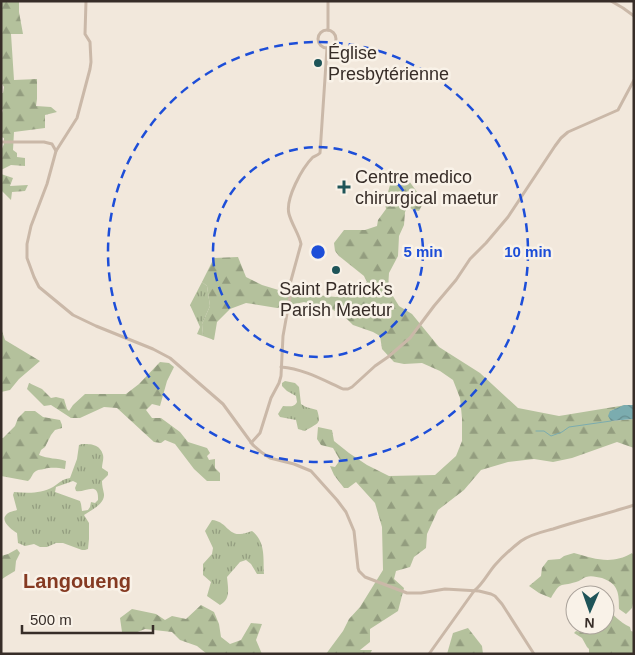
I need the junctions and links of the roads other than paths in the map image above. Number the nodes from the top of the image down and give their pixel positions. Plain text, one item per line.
1 (86, 1) edge
2 (328, 1) edge
3 (611, 1) edge
4 (634, 16) edge
5 (328, 30) junction
6 (327, 48) junction
7 (634, 80) edge
8 (62, 140) junction
9 (3, 142) edge
10 (53, 146) junction
11 (56, 151) junction
12 (281, 367) junction
13 (251, 443) junction
14 (634, 505) edge
15 (474, 591) junction
16 (429, 654) edge
17 (534, 654) edge

1 - 8 street
2 - 5 street
3 - 4 street
5 - 6 street
5 - 6 street
6 - 12 street
7 - 12 street
8 - 10 street
8 - 11 street
9 - 10 street
10 - 11 street
11 - 13 street
12 - 13 street
13 - 15 street
14 - 15 street
15 - 16 street
15 - 17 street

